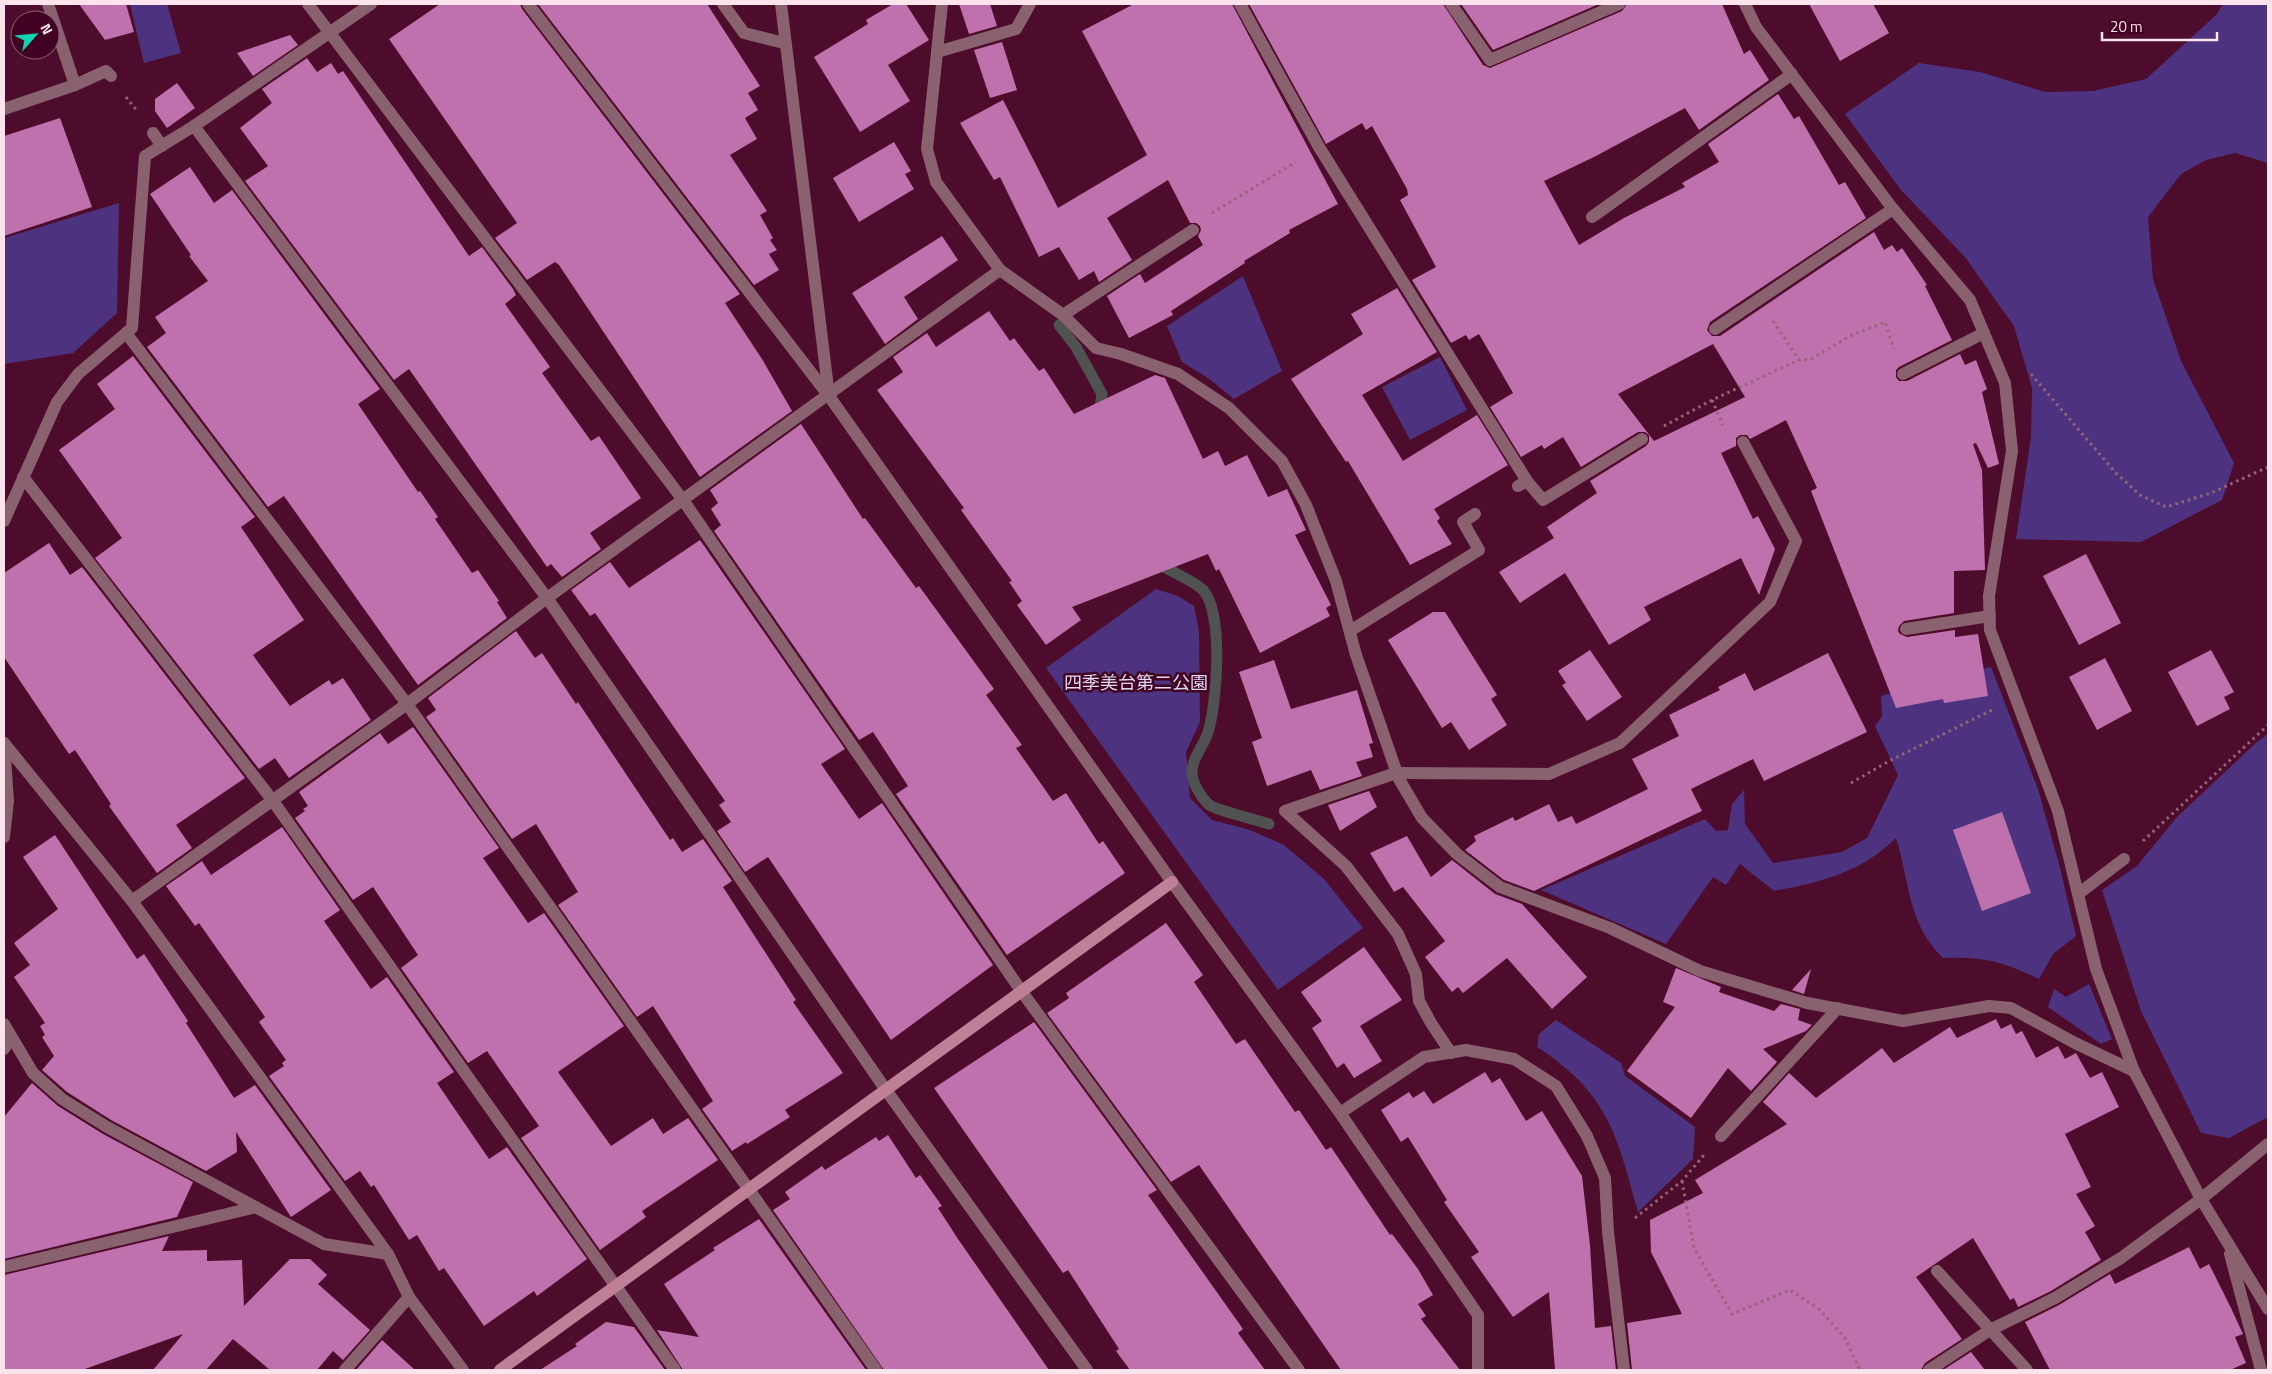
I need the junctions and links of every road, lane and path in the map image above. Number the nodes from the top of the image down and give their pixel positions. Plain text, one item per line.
1 (48, 4) edge
2 (308, 4) edge
3 (371, 4) edge
4 (528, 4) edge
5 (723, 4) edge
6 (781, 4) edge
7 (942, 4) edge
8 (1030, 4) edge
9 (1240, 4) edge
10 (1451, 4) edge
11 (1619, 4) edge
12 (1745, 4) edge
13 (330, 34) junction
14 (784, 43) junction
15 (937, 52) junction
16 (1792, 74) junction
17 (111, 76) joint
18 (75, 85) junction
19 (4, 109) edge
20 (194, 126) junction
21 (153, 133) joint
22 (162, 146) junction
23 (1319, 147) junction
24 (1893, 209) junction
25 (1592, 217) dead end
26 (1193, 230) joint
27 (1000, 270) junction
28 (1759, 300) junction
29 (1063, 315) junction
30 (1714, 329) dead end
31 (126, 333) junction
32 (1984, 333) junction
33 (1799, 360) junction
34 (2026, 367) dead end
35 (1903, 374) joint
36 (829, 396) junction
37 (1642, 439) joint
38 (1743, 442) dead end
39 (2268, 467) edge
40 (23, 477) junction
41 (683, 500) junction
42 (1475, 514) dead end
43 (4, 521) edge
44 (547, 598) junction
45 (1990, 616) junction
46 (1906, 629) dead end
47 (1350, 632) junction
48 (2016, 698) junction
49 (407, 704) junction
50 (2268, 724) edge
51 (4, 743) edge
52 (1396, 773) junction
53 (1851, 783) dead end
54 (273, 801) junction
55 (4, 837) edge
56 (2124, 859) joint
57 (1172, 882) junction
58 (2078, 894) junction
59 (132, 901) junction
60 (1022, 992) junction
61 (1838, 1008) junction
62 (4, 1024) edge
63 (11, 1037) junction
64 (4, 1049) edge
65 (1451, 1053) junction
66 (2134, 1071) junction
67 (886, 1090) junction
68 (1340, 1113) junction
69 (1721, 1136) joint
70 (2268, 1144) edge
71 (1682, 1181) junction
72 (749, 1189) junction
73 (2201, 1199) junction
74 (256, 1207) junction
75 (1608, 1232) junction
76 (2226, 1239) junction
77 (388, 1254) junction
78 (4, 1267) edge
79 (1937, 1271) dead end
80 (615, 1286) junction
81 (409, 1297) junction
82 (2268, 1309) edge
83 (1990, 1330) junction
84 (345, 1370) edge
85 (463, 1370) edge
86 (500, 1370) edge
87 (675, 1370) edge
88 (876, 1370) edge
89 (1088, 1370) edge
90 (1299, 1370) edge
91 (1478, 1370) edge
92 (1624, 1370) edge
93 (1860, 1370) edge
94 (1929, 1370) edge
95 (2027, 1370) edge
96 (2261, 1370) edge

1 - 18 street
2 - 13 street
3 - 13 street
4 - 36 street
5 - 14 street
6 - 14 street
7 - 15 street
8 - 15 street
9 - 23 street
10 - 11 street
12 - 16 street
13 - 20 street
13 - 41 street
14 - 36 street
15 - 27 street
16 - 24 street
16 - 25 street
17 - 18 street
17 - 21 path
18 - 19 street
20 - 22 street
20 - 44 street
21 - 22 street
22 - 31 street
23 - 26 path
23 - 37 street
24 - 28 street
24 - 32 street
26 - 29 street
27 - 29 street
27 - 36 street
28 - 30 street
28 - 33 path
29 - 47 street
31 - 40 street
31 - 49 street
32 - 35 street
32 - 45 street
33 - 35 path
33 - 37 path
34 - 39 path
36 - 41 street
36 - 57 street
38 - 52 street
40 - 43 street
40 - 54 street
41 - 44 street
41 - 60 street
42 - 47 street
44 - 49 street
44 - 67 street
45 - 46 street
45 - 48 street
47 - 52 street
48 - 53 path
48 - 58 street
49 - 54 street
49 - 72 street
50 - 56 path
51 - 55 street
51 - 59 street
52 - 61 street
52 - 65 street
54 - 59 street
54 - 80 street
56 - 58 street
57 - 60 street
57 - 68 street
58 - 66 street
59 - 77 street
60 - 67 street
60 - 90 street
61 - 66 street
61 - 69 street
62 - 63 street
63 - 64 street
63 - 74 street
65 - 68 street
65 - 75 street
66 - 73 street
67 - 72 street
67 - 89 street
68 - 91 street
69 - 71 path
70 - 73 street
71 - 75 path
71 - 93 path
72 - 80 street
72 - 88 street
73 - 76 street
73 - 83 street
74 - 77 street
74 - 78 street
75 - 92 street
76 - 82 street
76 - 96 street
77 - 81 street
79 - 83 street
80 - 86 street
80 - 87 street
81 - 84 street
81 - 85 street
83 - 94 street
83 - 95 street

